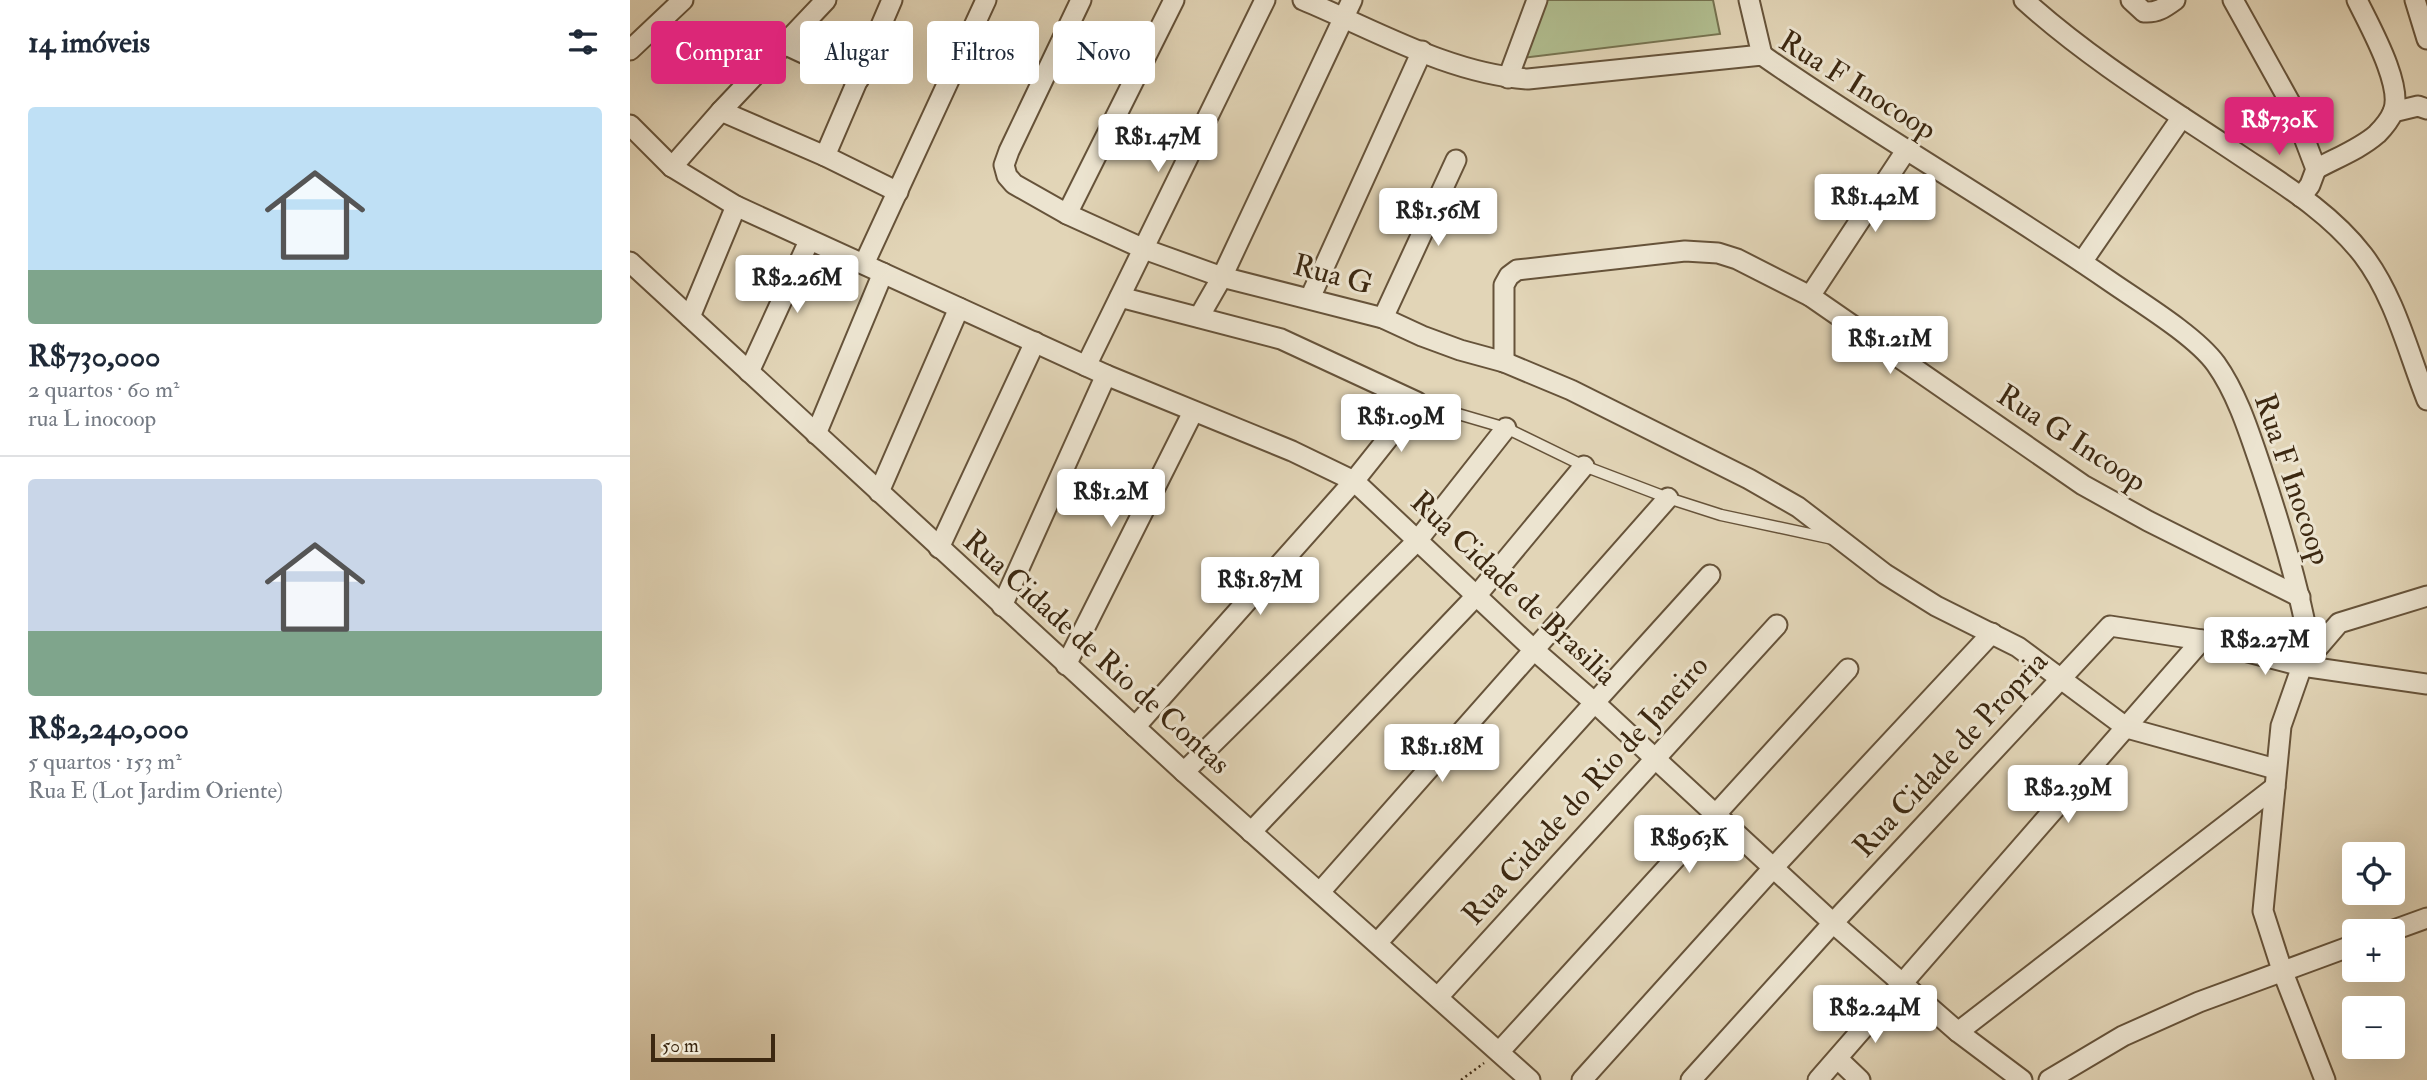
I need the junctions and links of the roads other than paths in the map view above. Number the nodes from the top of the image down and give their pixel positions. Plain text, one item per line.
1 (682, 0) edge
2 (826, 0) edge
3 (892, 0) edge
4 (986, 0) edge
5 (1081, 0) edge
6 (1174, 0) edge
7 (1265, 0) edge
8 (1303, 0) edge
9 (1537, 0) edge
10 (1749, 0) edge
11 (2024, 0) edge
12 (2132, 0) edge
13 (2175, 0) edge
14 (2233, 0) edge
15 (2357, 0) edge
16 (2415, 0) edge
17 (1348, 9) edge
18 (883, 21) edge
19 (2427, 39) edge
20 (786, 45) joint
21 (630, 50) edge
22 (1422, 51) junction
23 (800, 52) edge
24 (1762, 55) junction
25 (1508, 78) junction
26 (748, 84) edge
27 (857, 84) edge
28 (2427, 109) edge
29 (721, 111) junction
30 (2393, 112) junction
31 (2182, 117) junction
32 (630, 125) edge
33 (1907, 149) junction
34 (825, 156) junction
35 (1456, 160) dead end
36 (672, 167) junction
37 (2316, 169) junction
38 (898, 192) junction
39 (2301, 197) junction
40 (736, 206) junction
41 (1067, 214) junction
42 (809, 241) junction
43 (1144, 249) junction
44 (630, 262) edge
45 (2082, 262) junction
46 (864, 264) junction
47 (883, 273) junction
48 (1222, 277) junction
49 (1810, 296) junction
50 (1120, 297) junction
51 (1310, 298) junction
52 (959, 308) junction
53 (690, 317) junction
54 (1199, 317) junction
55 (1383, 318) junction
56 (1035, 342) junction
57 (1504, 362) junction
58 (1086, 366) junction
59 (749, 372) junction
60 (1106, 375) junction
61 (2427, 400) edge
62 (1417, 402) junction
63 (1193, 412) junction
64 (1506, 428) junction
65 (816, 434) junction
66 (1584, 466) junction
67 (1354, 481) junction
68 (879, 492) junction
69 (1668, 498) junction
70 (1416, 541) junction
71 (1840, 541) junction
72 (939, 548) junction
73 (1710, 575) dead end
74 (1477, 595) junction
75 (2427, 596) edge
76 (2300, 597) junction
77 (1002, 606) junction
78 (1777, 625) dead end
79 (2307, 633) dead end
80 (1992, 634) junction
81 (2202, 639) junction
82 (1534, 650) junction
83 (1066, 664) junction
84 (2302, 666) junction
85 (1848, 669) dead end
86 (2061, 680) junction
87 (2427, 684) edge
88 (1595, 703) junction
89 (1135, 727) junction
90 (2127, 728) junction
91 (1653, 759) junction
92 (1184, 772) junction
93 (2273, 778) junction
94 (1717, 815) junction
95 (1251, 832) junction
96 (1773, 868) junction
97 (1320, 892) junction
98 (2427, 918) edge
99 (1833, 923) junction
100 (2405, 926) edge
101 (1378, 942) junction
102 (2342, 948) edge
103 (2283, 970) junction
104 (1901, 984) junction
105 (1438, 997) junction
106 (1958, 1032) junction
107 (1499, 1052) junction
108 (1838, 1059) junction
109 (1530, 1080) edge
110 (1581, 1080) edge
111 (1690, 1080) edge
112 (1818, 1080) edge
113 (1860, 1080) edge
114 (2022, 1080) edge
115 (2049, 1080) edge
116 (2325, 1080) edge

1 - 21 street
2 - 20 street
3 - 18 street
4 - 38 street
5 - 41 street, Rua G
6 - 41 street
7 - 43 street
8 - 17 street, Rua F Inocoop
9 - 25 street
10 - 24 street
11 - 31 street
12 - 13 street
14 - 37 street
15 - 30 street
16 - 19 street
17 - 22 street, Rua F Inocoop
17 - 48 street
20 - 23 street
22 - 25 street, Rua F Inocoop
22 - 51 street
24 - 25 street, Rua F Inocoop
24 - 33 street, Rua F Inocoop
26 - 29 street
27 - 34 street
28 - 30 street
29 - 34 street
29 - 36 street
30 - 37 street
31 - 39 street
31 - 45 street
32 - 36 street, Rua Cidade de Brasilia
33 - 45 street, Rua F Inocoop
33 - 49 street
34 - 38 street
35 - 55 street
36 - 40 street, Rua Cidade de Brasilia
37 - 39 street
38 - 46 street
39 - 61 street
40 - 42 street, Rua Cidade de Brasilia
40 - 53 street
41 - 43 street, Rua G
42 - 46 street, Rua Cidade de Brasilia
42 - 59 street
43 - 48 street, Rua G
43 - 50 street
44 - 53 street, Rua Cidade de Rio de Contas
45 - 76 street, Rua F Inocoop
46 - 47 street, Rua Cidade de Brasilia
47 - 52 street, Rua Cidade de Brasilia
47 - 65 street
48 - 51 street, Rua G
48 - 54 street
49 - 57 street, Rua G Incoop
49 - 76 street, Rua G Incoop
50 - 54 street
50 - 58 street
51 - 55 street, Rua G
52 - 56 street, Rua Cidade de Brasilia
52 - 68 street
53 - 59 street, Rua Cidade de Rio de Contas
54 - 62 street
55 - 57 street, Rua G
56 - 58 street, Rua Cidade de Brasilia
56 - 72 street
57 - 71 street, Rua G
58 - 60 street, Rua Cidade de Brasilia
59 - 65 street, Rua Cidade de Rio de Contas
60 - 63 street, Rua Cidade de Brasilia
60 - 77 street
62 - 64 lane
62 - 67 street
63 - 67 street, Rua Cidade de Brasilia
63 - 83 street
64 - 66 lane
64 - 70 street
65 - 68 street, Rua Cidade de Rio de Contas
66 - 69 lane
66 - 74 street
67 - 70 street, Rua Cidade de Brasilia
67 - 89 street
68 - 72 street, Rua Cidade de Rio de Contas
69 - 71 lane
69 - 82 street
70 - 74 street, Rua Cidade de Brasilia
70 - 92 street
71 - 80 street, Rua G
72 - 77 street, Rua Cidade de Rio de Contas
73 - 88 street
74 - 82 street, Rua Cidade de Brasilia
74 - 95 street
75 - 84 street
76 - 79 street, Rua F Inocoop
77 - 83 street, Rua Cidade de Rio de Contas
78 - 91 street, Rua Cidade do Rio de Janeiro
80 - 86 street, Rua G
80 - 96 street
81 - 84 street
81 - 86 street, Rua Cidade de Propria
81 - 90 street
82 - 88 street, Rua Cidade de Brasilia
82 - 97 street
83 - 89 street, Rua Cidade de Rio de Contas
84 - 87 street
84 - 93 street
85 - 94 street
86 - 90 street, Rua G
86 - 99 street, Rua Cidade de Propria
88 - 91 street, Rua Cidade de Brasilia
88 - 101 street
89 - 92 street, Rua Cidade de Rio de Contas
90 - 93 street
90 - 104 street
91 - 94 street, Rua Cidade de Brasilia
91 - 105 street, Rua Cidade do Rio de Janeiro
92 - 95 street, Rua Cidade de Rio de Contas
93 - 103 street
93 - 106 street
94 - 96 street, Rua Cidade de Brasilia
94 - 107 street
95 - 97 street, Rua Cidade de Rio de Contas
96 - 99 street, Rua Cidade de Brasilia
96 - 110 street
97 - 101 street, Rua Cidade de Rio de Contas
98 - 100 street
99 - 104 street, Rua Cidade de Brasilia
99 - 111 street, Rua Cidade de Propria
101 - 105 street, Rua Cidade de Rio de Contas
102 - 103 street
103 - 115 street
103 - 116 street
104 - 106 street, Rua Cidade de Brasilia
104 - 108 street
105 - 107 street, Rua Cidade de Rio de Contas
106 - 114 street, Rua Cidade de Brasilia
107 - 109 street, Rua Cidade de Rio de Contas
108 - 112 street
108 - 113 street

